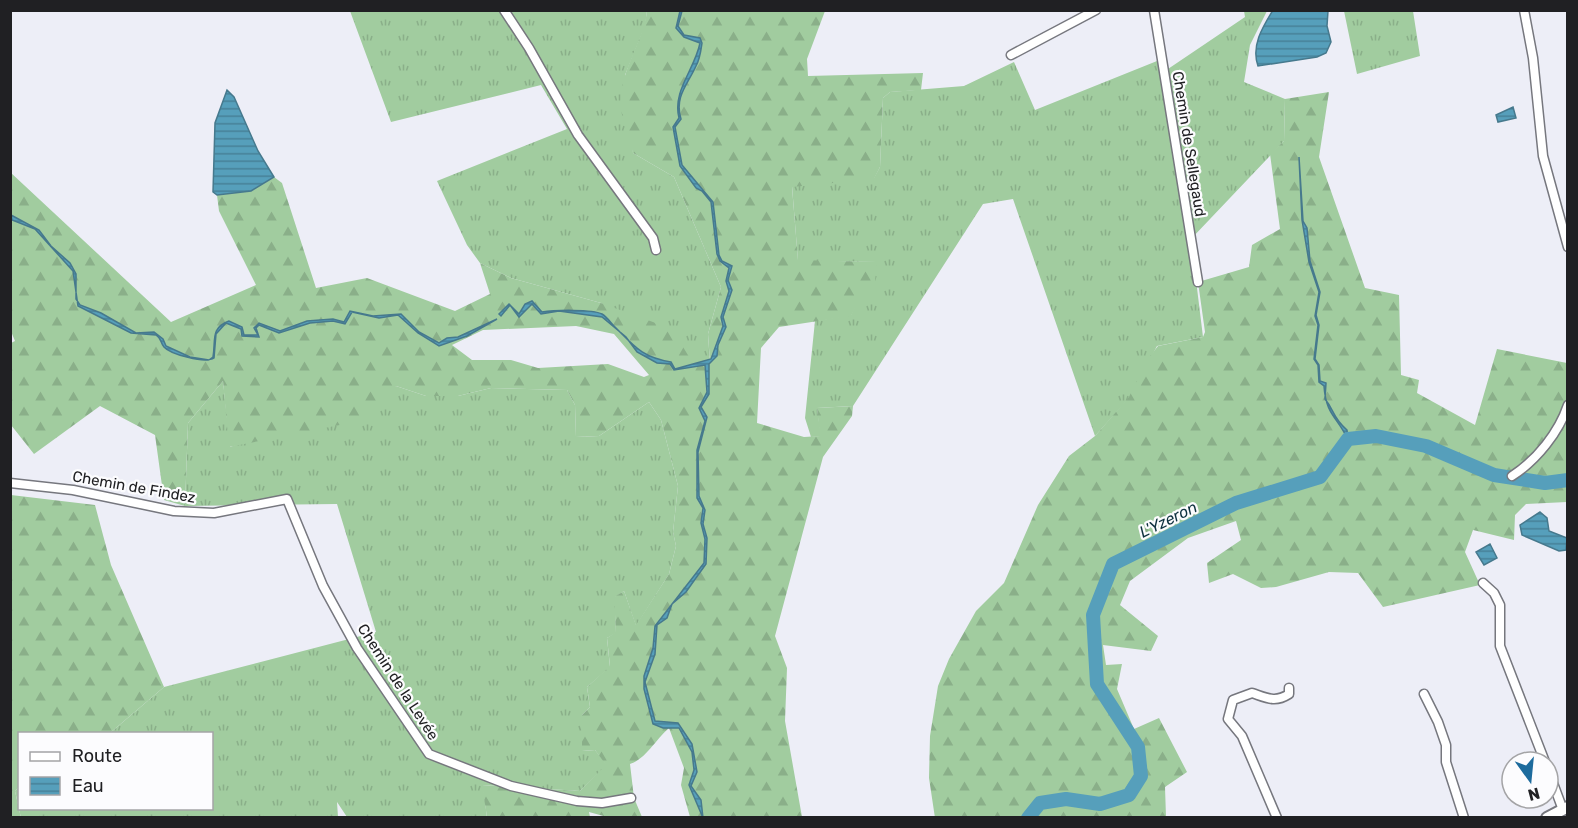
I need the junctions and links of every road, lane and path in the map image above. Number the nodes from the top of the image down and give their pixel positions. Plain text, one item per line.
1 (504, 10) edge
2 (1096, 10) edge
3 (1154, 10) edge
4 (1524, 10) edge
5 (1011, 55) dead end
6 (1568, 247) edge
7 (657, 250) dead end
8 (1198, 282) dead end
9 (1568, 405) edge
10 (10, 472) edge
11 (1512, 476) dead end
12 (12, 483) edge
13 (287, 499) joint
14 (1483, 583) dead end
15 (1289, 688) dead end
16 (1424, 694) dead end
17 (1540, 750) edge
18 (631, 798) dead end
19 (1565, 809) edge
20 (1277, 818) edge
21 (1464, 818) edge
22 (1547, 818) edge

1 - 7 street
2 - 5 street
3 - 8 street, Chemin de Sellegaud
4 - 6 street
9 - 11 street
10 - 12 street
12 - 13 street, Chemin de Findez
13 - 18 street, Chemin de la Levée
14 - 17 street
15 - 20 street
16 - 21 street
19 - 22 main road

